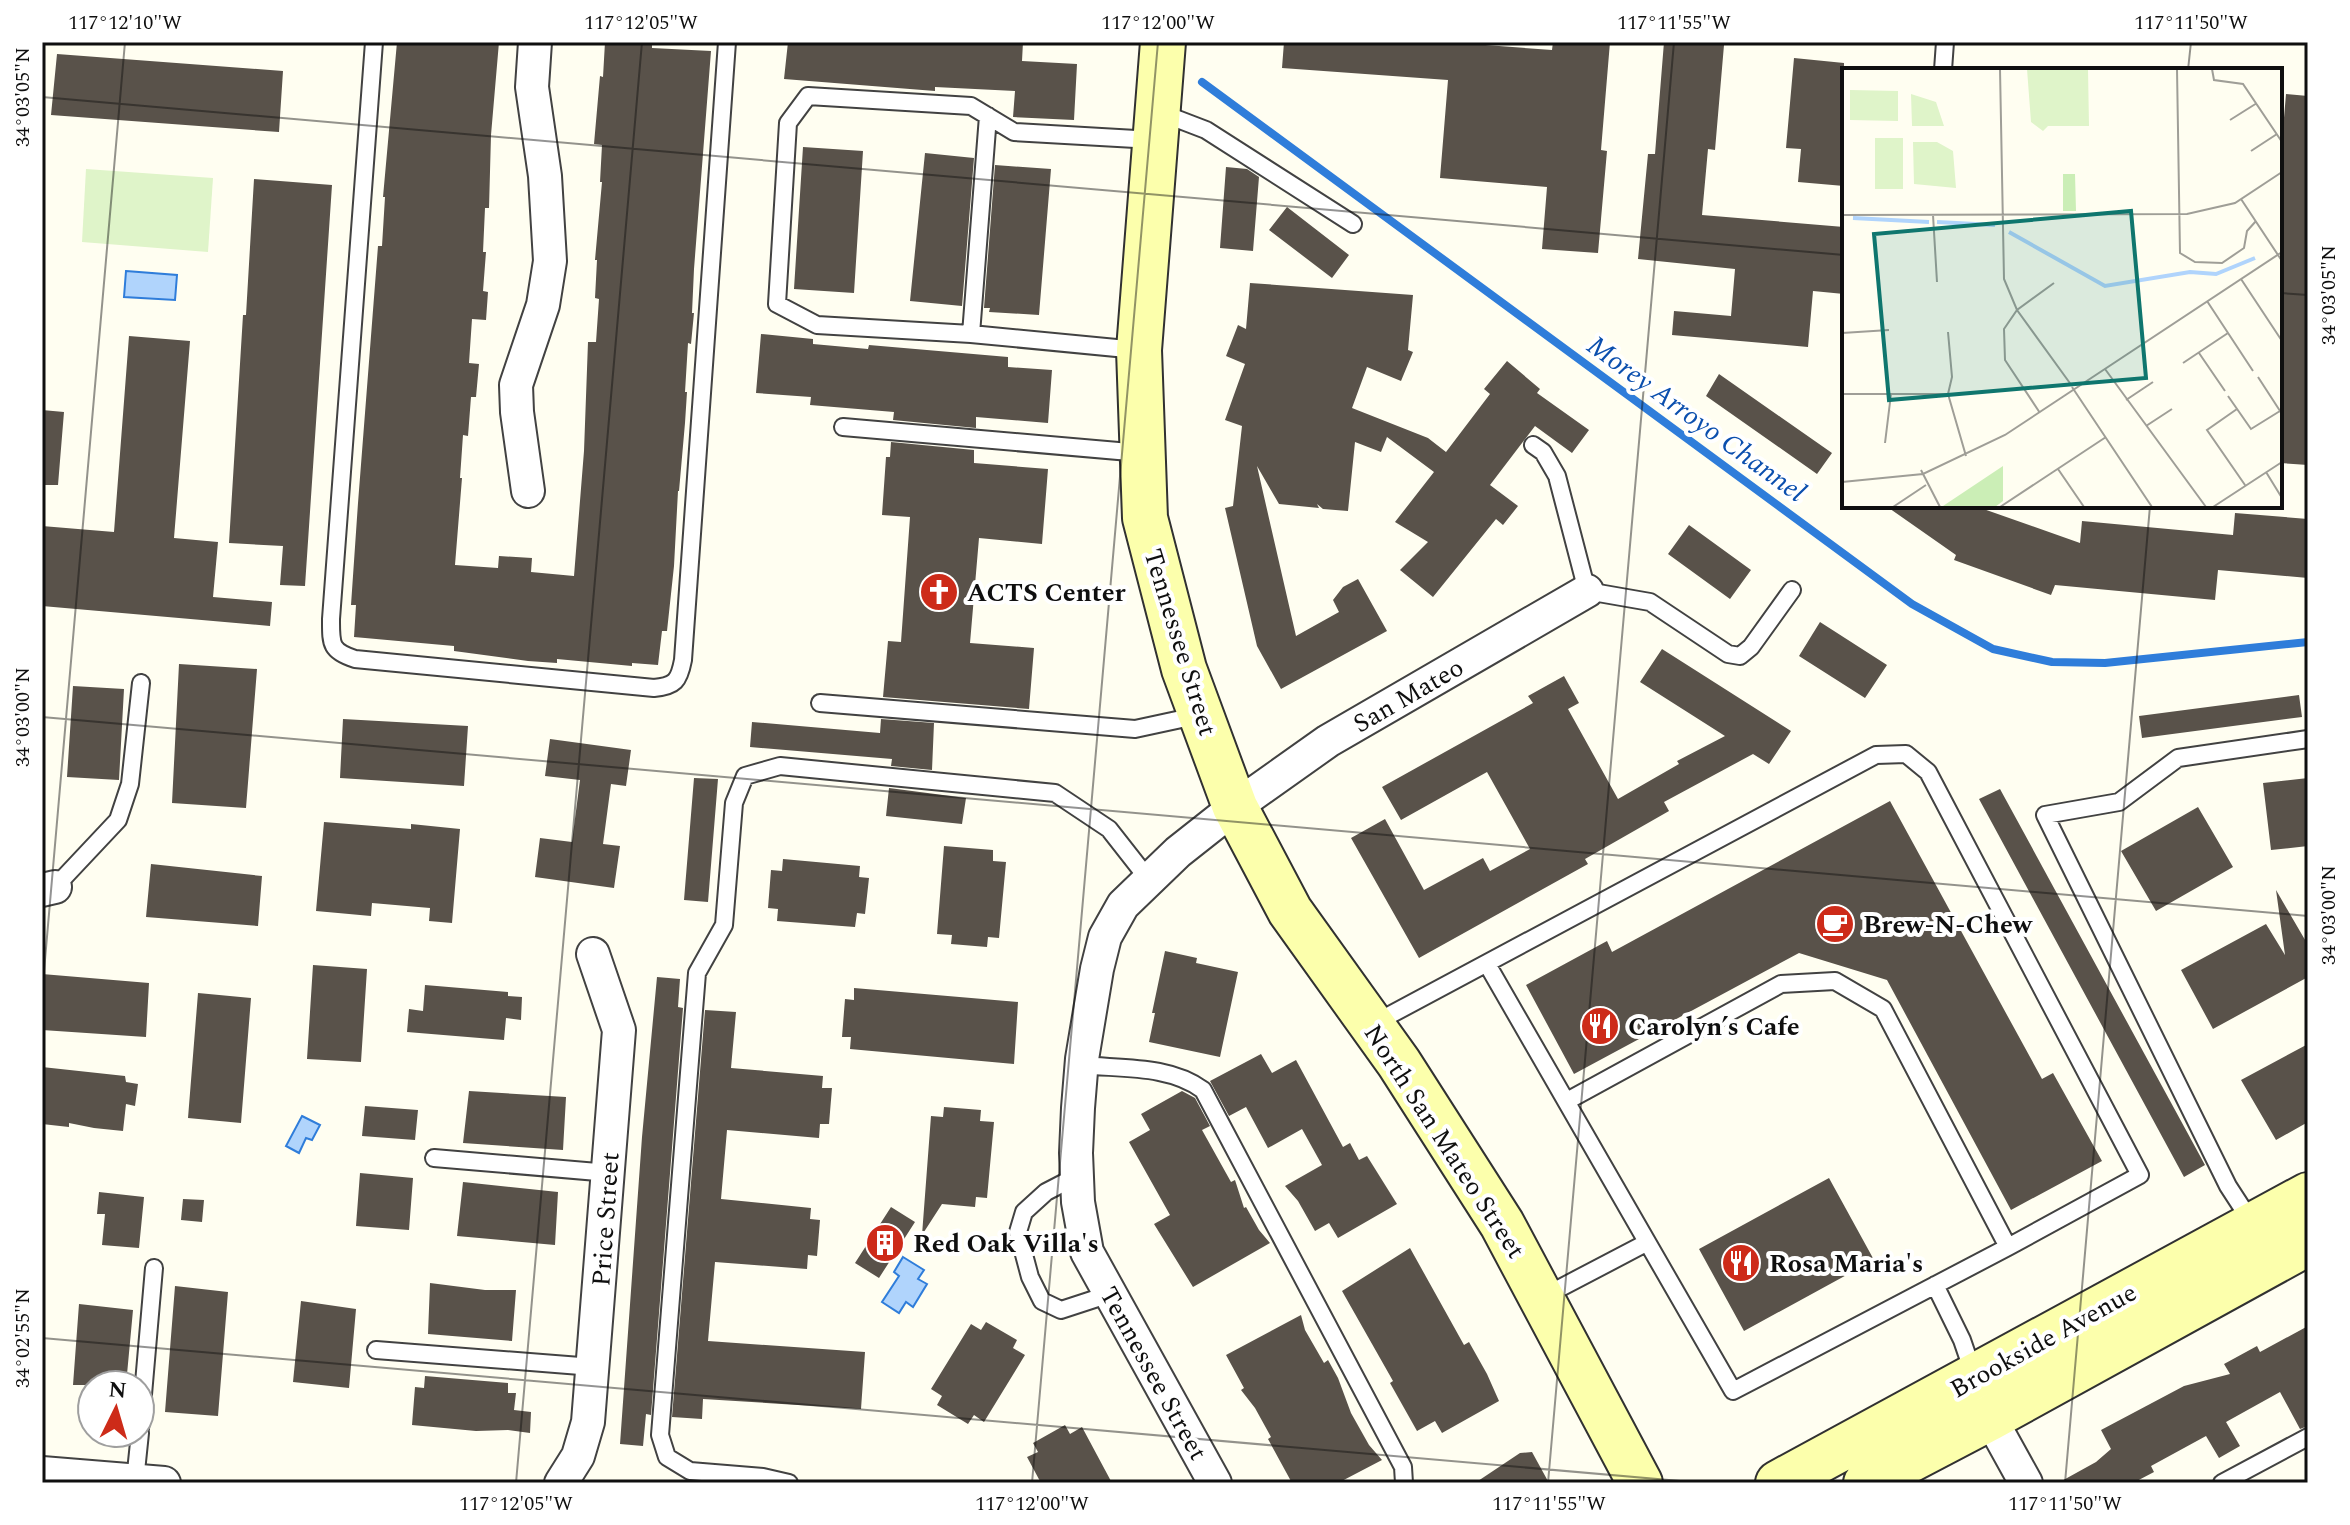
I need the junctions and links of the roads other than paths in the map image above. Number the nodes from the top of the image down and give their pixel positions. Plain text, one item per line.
1 (374, 42) edge
2 (535, 42) edge
3 (727, 42) edge
4 (1163, 42) edge
5 (1945, 42) edge
6 (1943, 68) edge
7 (988, 116) junction
8 (1156, 126) junction
9 (1353, 224) dead end
10 (971, 334) junction
11 (1139, 350) junction
12 (843, 427) dead end
13 (1533, 445) dead end
14 (1143, 454) junction
15 (528, 491) dead end
16 (1792, 590) dead end
17 (1587, 591) junction
18 (141, 683) dead end
19 (820, 703) dead end
20 (1201, 715) junction
21 (2308, 739) edge
22 (1235, 807) junction
23 (1149, 880) junction
24 (48, 888) edge
25 (593, 954) dead end
26 (1487, 964) junction
27 (1372, 1025) junction
28 (1082, 1065) junction
29 (1567, 1101) junction
30 (434, 1158) dead end
31 (609, 1173) junction
32 (1077, 1176) junction
33 (2308, 1195) edge
34 (2253, 1225) junction
35 (1646, 1243) junction
36 (2308, 1243) edge
37 (2008, 1247) junction
38 (154, 1268) dead end
39 (1935, 1285) junction
40 (1110, 1294) junction
41 (1542, 1298) junction
42 (376, 1350) dead end
43 (593, 1367) junction
44 (145, 1369) edge
45 (1975, 1377) junction
46 (1990, 1418) junction
47 (2308, 1437) edge
48 (144, 1449) edge
49 (42, 1473) edge
50 (150, 1482) edge
51 (561, 1483) edge
52 (789, 1483) edge
53 (1215, 1483) edge
54 (1404, 1483) edge
55 (1640, 1483) edge
56 (1778, 1483) edge
57 (1866, 1483) edge
58 (2026, 1483) edge
59 (2222, 1483) edge

1 - 3 lane
2 - 15 street
4 - 8 main road, Tennessee Street
5 - 6 lane
7 - 8 lane
7 - 10 lane
7 - 10 lane
8 - 9 lane
8 - 11 main road, Tennessee Street
10 - 11 lane
11 - 14 main road, Tennessee Street
12 - 14 lane
13 - 17 lane
14 - 20 main road, Tennessee Street
16 - 17 lane
17 - 22 street, San Mateo
18 - 24 lane
19 - 20 lane
20 - 22 main road, Tennessee Street
21 - 34 lane
22 - 23 street, Tennessee Street
22 - 27 main road, North San Mateo Street
23 - 28 street, Tennessee Street
23 - 52 lane
25 - 31 street, Price Street
26 - 27 lane
26 - 29 lane
26 - 37 lane
27 - 41 main road, North San Mateo Street
28 - 32 street, Tennessee Street
28 - 54 lane
29 - 35 lane
29 - 37 lane
30 - 31 lane
31 - 43 street, Price Street
32 - 40 street, Tennessee Street
32 - 40 lane
33 - 34 main road, Brookside Avenue
34 - 45 main road, Brookside Avenue
35 - 39 lane
35 - 41 lane
36 - 46 main road, Brookside Avenue
37 - 39 lane
38 - 44 lane
39 - 45 lane
40 - 53 street, Tennessee Street
41 - 55 main road, North San Mateo Street
42 - 43 lane
43 - 51 street, Price Street
45 - 46 street
45 - 56 main road, Brookside Avenue
46 - 57 main road, Brookside Avenue
46 - 58 street
47 - 59 lane
48 - 50 lane
49 - 50 street

